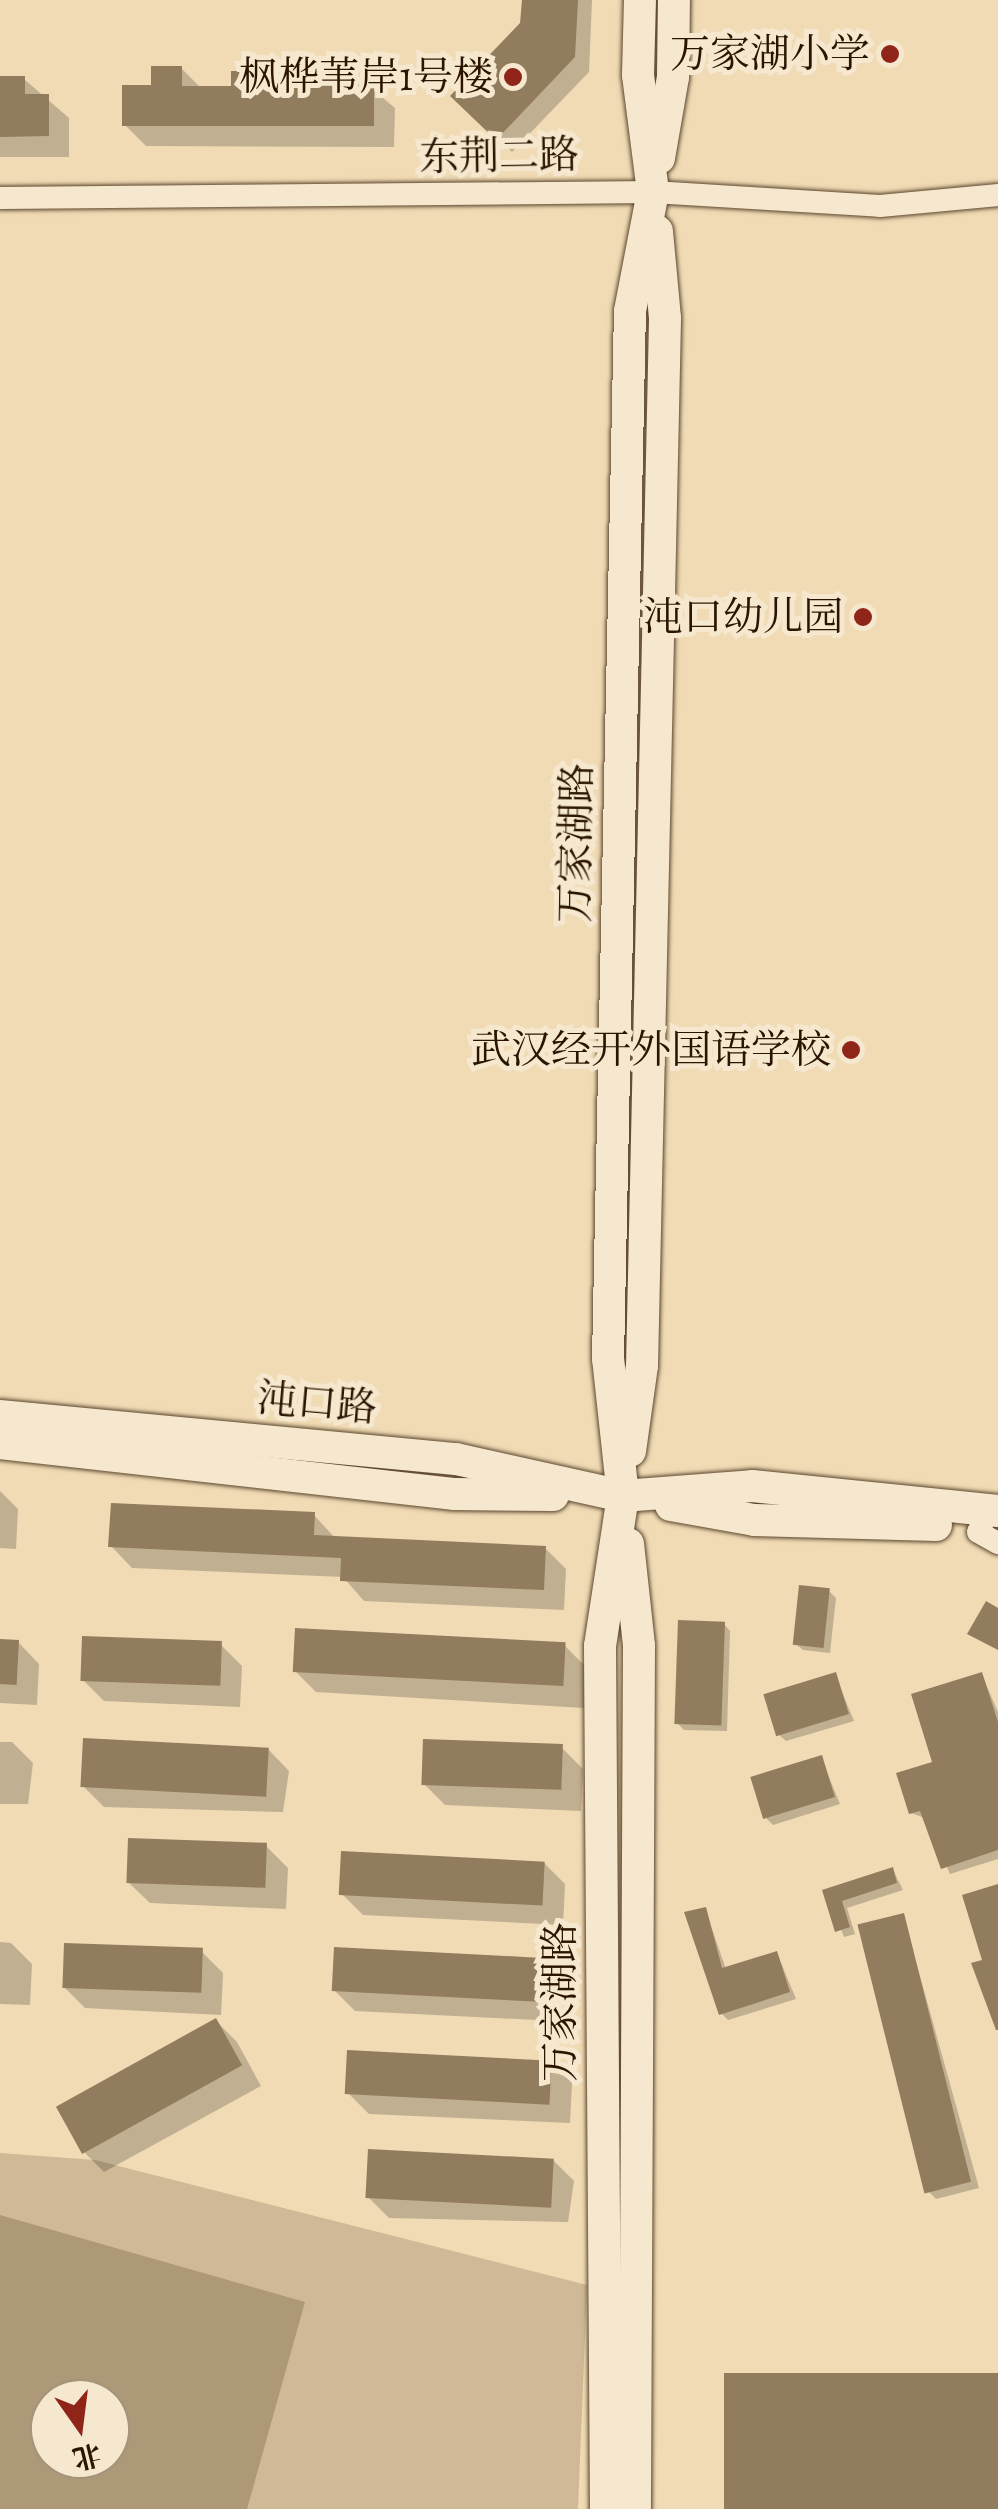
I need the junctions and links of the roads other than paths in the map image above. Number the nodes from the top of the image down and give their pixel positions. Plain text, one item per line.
1 (640, 0) edge
2 (674, 0) edge
3 (653, 192) junction
4 (998, 195) edge
5 (0, 198) edge
6 (0, 1416) edge
7 (0, 1444) edge
8 (623, 1496) junction
9 (992, 1526) edge
10 (606, 2509) edge
11 (635, 2509) edge

1 - 3 main road, 万家湖路
2 - 3 main road, 万家湖路
3 - 4 street, 东荆二路
3 - 5 street, 东荆二路
3 - 8 main road, 万家湖路
6 - 8 main road, 沌口路
7 - 8 main road, 沌口路
8 - 9 main road, 沌口路
8 - 10 main road, 万家湖路
8 - 11 main road, 万家湖路

